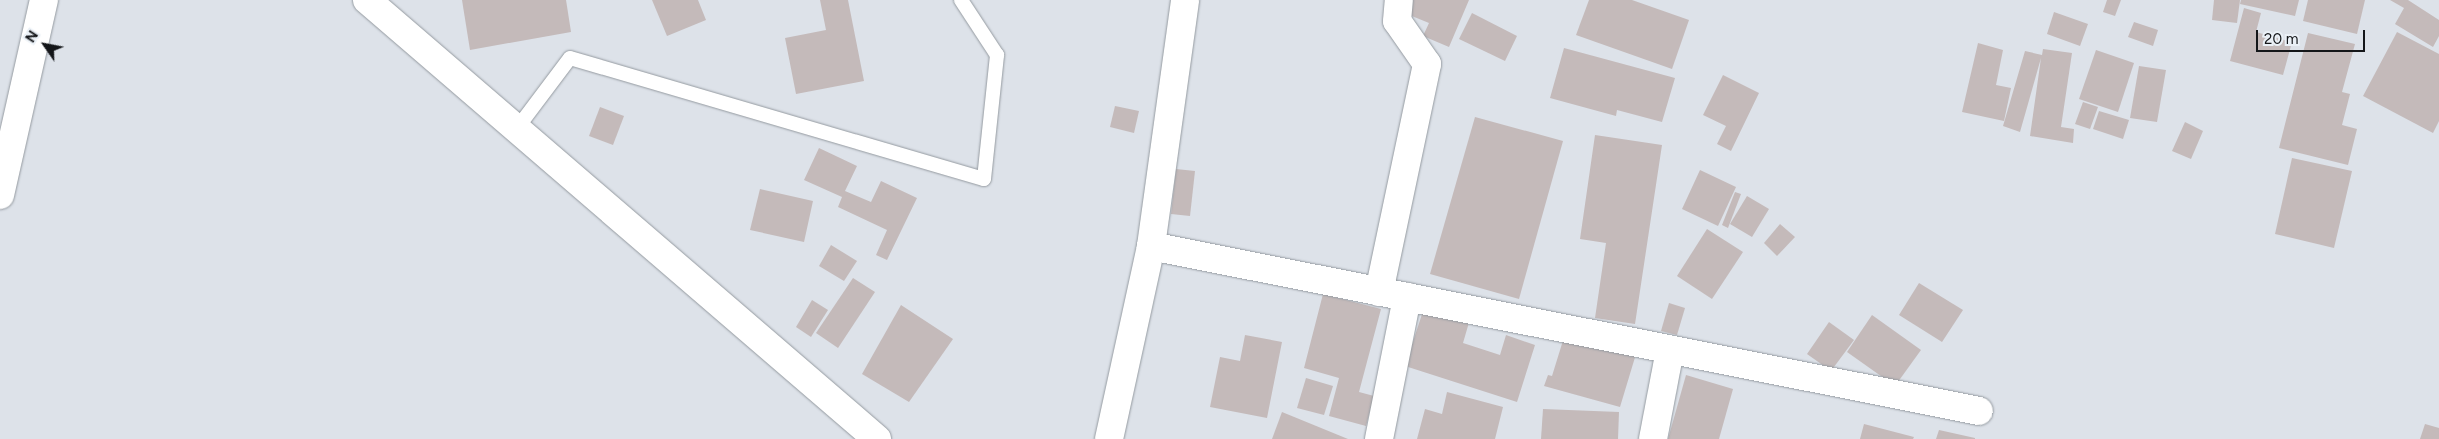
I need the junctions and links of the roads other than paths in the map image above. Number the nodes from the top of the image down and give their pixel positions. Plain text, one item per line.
1 (44, 0) edge
2 (367, 0) edge
3 (961, 0) edge
4 (1185, 0) edge
5 (1399, 0) edge
6 (518, 126) junction
7 (0, 195) edge
8 (1151, 246) junction
9 (1379, 292) junction
10 (1407, 297) junction
11 (1670, 350) junction
12 (1979, 411) dead end
13 (877, 439) edge
14 (1109, 439) edge
15 (1379, 439) edge
16 (1653, 439) edge

1 - 7 main road
2 - 6 main road
3 - 6 lane
4 - 8 main road
5 - 9 main road
6 - 13 main road
8 - 9 main road
8 - 14 main road
9 - 10 main road
10 - 11 main road
10 - 15 main road
11 - 12 main road
11 - 16 main road

